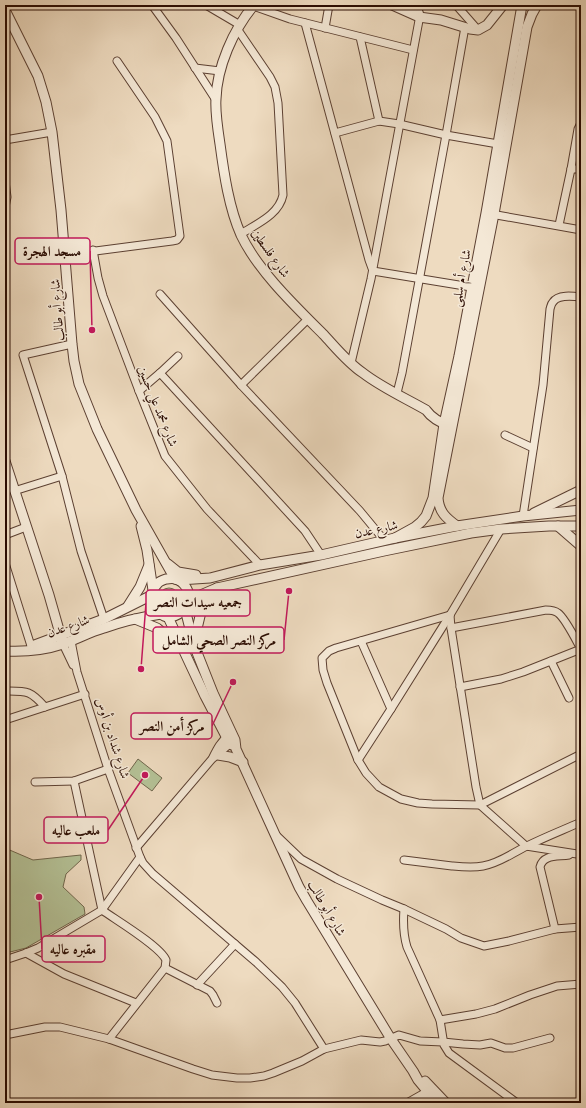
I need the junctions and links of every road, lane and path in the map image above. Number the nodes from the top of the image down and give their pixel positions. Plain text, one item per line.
1 (152, 5) edge
2 (206, 5) edge
3 (253, 5) edge
4 (329, 5) edge
5 (392, 5) edge
6 (413, 5) edge
7 (456, 5) edge
8 (522, 5) edge
9 (537, 5) edge
10 (500, 6) edge
11 (5, 10) edge
12 (419, 17) junction
13 (305, 23) junction
14 (465, 27) junction
15 (239, 28) junction
16 (325, 28) junction
17 (478, 30) junction
18 (360, 37) junction
19 (414, 50) junction
20 (117, 61) dead end
21 (195, 68) junction
22 (220, 71) junction
23 (216, 100) junction
24 (379, 121) junction
25 (581, 123) edge
26 (399, 124) junction
27 (52, 132) junction
28 (335, 133) junction
29 (446, 135) junction
30 (5, 140) edge
31 (498, 144) junction
32 (571, 169) junction
33 (581, 169) edge
34 (5, 182) edge
35 (5, 208) edge
36 (490, 214) junction
37 (559, 226) junction
38 (581, 230) edge
39 (241, 234) junction
40 (93, 250) junction
41 (66, 255) junction
42 (373, 271) junction
43 (420, 279) junction
44 (475, 288) junction
45 (160, 294) dead end
46 (581, 297) edge
47 (308, 319) junction
48 (72, 344) junction
49 (178, 356) dead end
50 (351, 363) junction
51 (160, 373) junction
52 (241, 385) junction
53 (139, 391) junction
54 (397, 393) junction
55 (449, 422) junction
56 (505, 435) dead end
57 (533, 448) junction
58 (5, 461) edge
59 (62, 476) junction
60 (581, 490) edge
61 (14, 491) junction
62 (136, 510) junction
63 (581, 510) edge
64 (526, 516) junction
65 (456, 526) junction
66 (558, 526) junction
67 (581, 526) edge
68 (26, 527) junction
69 (501, 529) junction
70 (5, 535) edge
71 (395, 538) junction
72 (384, 540) junction
73 (581, 546) edge
74 (321, 555) junction
75 (165, 562) junction
76 (5, 563) edge
77 (149, 564) junction
78 (260, 565) junction
79 (210, 578) junction
80 (177, 579) junction
81 (217, 588) junction
82 (152, 592) junction
83 (189, 600) junction
84 (128, 606) junction
85 (185, 609) junction
86 (450, 615) junction
87 (165, 616) junction
88 (104, 619) junction
89 (134, 619) junction
90 (451, 628) junction
91 (65, 638) junction
92 (361, 641) junction
93 (194, 645) junction
94 (31, 646) junction
95 (5, 647) edge
96 (581, 649) edge
97 (183, 650) junction
98 (5, 651) edge
99 (551, 661) junction
100 (460, 687) junction
101 (5, 691) edge
102 (85, 694) junction
103 (569, 698) dead end
104 (45, 707) junction
105 (391, 709) junction
106 (5, 720) edge
107 (232, 741) junction
108 (581, 754) edge
109 (215, 757) junction
110 (358, 760) junction
111 (243, 762) junction
112 (108, 769) junction
113 (74, 781) junction
114 (35, 782) dead end
115 (480, 805) junction
116 (581, 822) edge
117 (275, 834) junction
118 (526, 846) junction
119 (136, 848) junction
120 (579, 853) edge
121 (140, 857) junction
122 (404, 860) dead end
123 (404, 909) junction
124 (102, 910) junction
125 (581, 928) edge
126 (555, 929) junction
127 (235, 944) junction
128 (26, 953) junction
129 (5, 960) edge
130 (164, 968) junction
131 (197, 984) junction
132 (581, 984) edge
133 (136, 1003) junction
134 (217, 1003) dead end
135 (440, 1020) junction
136 (5, 1035) edge
137 (550, 1038) dead end
138 (109, 1039) junction
139 (391, 1039) junction
140 (443, 1042) junction
141 (324, 1049) junction
142 (433, 1097) edge
143 (410, 1103) edge
144 (446, 1103) edge
145 (517, 1103) edge

1 - 21 street
2 - 15 street
3 - 13 street
3 - 15 street, شارع فلسطين
4 - 16 street
5 - 12 street
6 - 12 street
7 - 17 street
8 - 31 street, شارع أم سلمى
9 - 36 street, شارع أم سلمى
10 - 17 street
11 - 27 street, شارع أبو طالب
12 - 14 street
12 - 19 street
13 - 16 street
13 - 28 street
14 - 17 street
14 - 29 street
15 - 22 street, شارع فلسطين
15 - 39 street
16 - 18 street
18 - 19 street
18 - 24 street
19 - 26 street
20 - 40 street
21 - 22 street
21 - 23 street
22 - 23 street, شارع فلسطين
23 - 39 street, شارع فلسطين
24 - 26 street
24 - 28 street
25 - 32 street
26 - 29 street
26 - 42 street
27 - 30 street
27 - 41 street, شارع أبو طالب
28 - 42 street
29 - 31 street
29 - 43 street
31 - 36 street, شارع أم سلمى
32 - 33 street
32 - 37 street
34 - 35 street
36 - 37 street
36 - 44 street, شارع أم سلمى
37 - 38 street
39 - 47 street, شارع فلسطين
40 - 41 street
40 - 53 street, شارع محمد علي حسين
41 - 48 street, شارع أبو طالب
42 - 43 street
42 - 50 street
43 - 44 street
43 - 54 street
44 - 55 street, شارع أم سلمى
45 - 52 street
46 - 57 street
47 - 50 street, شارع فلسطين
47 - 52 street
48 - 59 street
48 - 62 street, شارع أبو طالب
49 - 51 street
50 - 54 street, شارع فلسطين
51 - 53 street
51 - 74 street
52 - 72 street
53 - 78 street, شارع محمد علي حسين
54 - 55 street, شارع فلسطين
55 - 65 street, شارع أم سلمى
55 - 71 street, شارع أم سلمى
56 - 57 street
57 - 64 street
58 - 61 street, شارع شداد بن أوس
59 - 61 street
59 - 88 street
60 - 64 street
61 - 68 street, شارع شداد بن أوس
62 - 75 street, شارع أبو طالب
62 - 77 street, شارع أبو طالب
63 - 64 street, شارع عدن
64 - 65 street, شارع عدن
65 - 71 street, شارع عدن
66 - 67 street, شارع عدن
66 - 69 street, شارع عدن
66 - 73 street
68 - 70 street
68 - 91 street, شارع شداد بن أوس
69 - 81 street, شارع عدن
69 - 86 street
71 - 72 street, شارع عدن
72 - 74 street, شارع عدن
74 - 78 street, شارع عدن
75 - 79 street
75 - 80 street, شارع أبو طالب
76 - 94 street
77 - 82 street, شارع أبو طالب
77 - 84 street
78 - 79 street, شارع عدن
79 - 80 street, شارع عدن
80 - 82 street
80 - 83 street
81 - 83 street, شارع عدن
81 - 93 street
82 - 84 street, شارع عدن
82 - 87 street
83 - 85 street
84 - 88 street, شارع عدن
85 - 87 street
85 - 93 street, شارع أبو طالب
86 - 90 street
86 - 92 street
86 - 105 street
87 - 89 street, شارع عدن
87 - 97 street, شارع أبو طالب
88 - 91 street, شارع عدن
89 - 91 street, شارع عدن
89 - 97 street
90 - 96 street
90 - 100 street
91 - 94 street, شارع عدن
91 - 98 street, شارع عدن
91 - 102 street, شارع شداد بن أوس
92 - 105 street
92 - 110 street
93 - 107 street, شارع أبو طالب
94 - 95 street, شارع عدن
96 - 99 street
97 - 107 street, شارع أبو طالب
99 - 100 street
99 - 103 street
100 - 115 street
101 - 104 street
102 - 104 street
102 - 112 street, شارع شداد بن أوس
104 - 106 street
105 - 110 street
107 - 109 street
107 - 111 street, شارع أبو طالب
108 - 115 street
109 - 111 street
109 - 119 street
110 - 115 street
111 - 117 street, شارع أبو طالب
112 - 113 street
112 - 119 street, شارع شداد بن أوس
113 - 114 street
113 - 124 street
115 - 118 street
116 - 118 street
117 - 123 street
117 - 139 street, شارع أبو طالب
118 - 120 street
118 - 122 street
119 - 121 street, شارع شداد بن أوس
120 - 126 street
121 - 124 street
121 - 127 street, شارع شداد بن أوس
123 - 126 street
123 - 135 street
124 - 128 street
124 - 130 street
125 - 126 street
127 - 131 street
127 - 141 street, شارع شداد بن أوس
128 - 129 street
128 - 133 street
130 - 131 street
130 - 133 street
131 - 134 street
132 - 135 street
133 - 138 street
135 - 140 street
136 - 138 street
137 - 140 street
138 - 141 street
139 - 140 street
139 - 141 street
139 - 142 street, شارع أبو طالب
140 - 145 street
142 - 143 street
142 - 144 street, شارع أبو طالب

